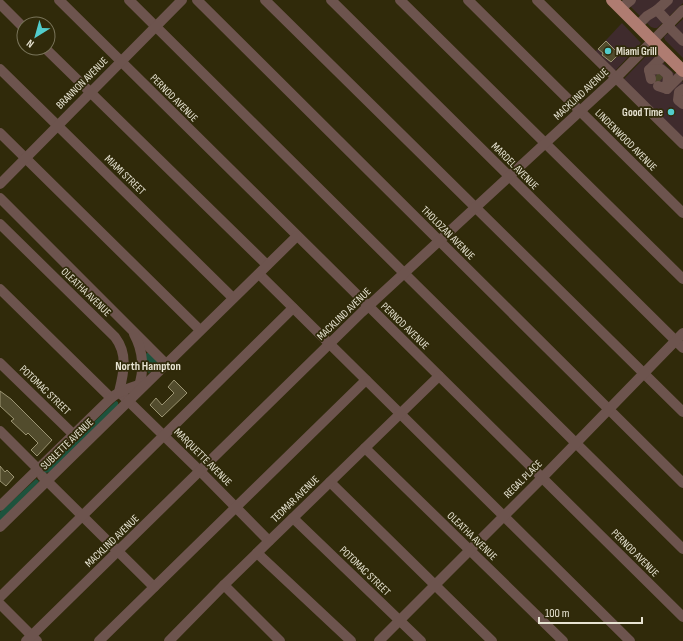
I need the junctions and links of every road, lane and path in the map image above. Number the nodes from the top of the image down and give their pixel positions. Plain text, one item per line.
1 (59, 0) edge
2 (129, 0) edge
3 (182, 0) edge
4 (197, 0) edge
5 (265, 0) edge
6 (331, 0) edge
7 (400, 0) edge
8 (468, 0) edge
9 (537, 0) edge
10 (630, 0) edge
11 (668, 0) edge
12 (673, 0) edge
13 (0, 4) edge
14 (616, 4) edge
15 (657, 10) junction
16 (683, 10) edge
17 (16, 20) edge
18 (638, 25) junction
19 (669, 25) junction
20 (156, 26) junction
21 (682, 38) edge
22 (653, 40) junction
23 (666, 53) junction
24 (53, 56) edge
25 (637, 57) junction
26 (121, 62) junction
27 (0, 69) edge
28 (683, 70) edge
29 (616, 78) junction
30 (657, 80) junction
31 (683, 89) edge
32 (90, 92) junction
33 (683, 104) edge
34 (580, 112) junction
35 (57, 126) junction
36 (0, 133) edge
37 (545, 144) junction
38 (683, 144) edge
39 (26, 158) junction
40 (509, 176) junction
41 (0, 184) edge
42 (0, 198) edge
43 (475, 208) junction
44 (683, 213) edge
45 (0, 224) edge
46 (297, 236) junction
47 (439, 241) junction
48 (267, 265) junction
49 (404, 273) junction
50 (259, 274) junction
51 (683, 279) edge
52 (0, 289) edge
53 (233, 298) junction
54 (368, 307) junction
55 (293, 308) junction
56 (128, 326) junction
57 (200, 330) junction
58 (683, 333) edge
59 (330, 344) junction
60 (679, 344) edge
61 (0, 363) edge
62 (166, 364) junction
63 (643, 373) junction
64 (439, 376) junction
65 (152, 378) junction
66 (366, 380) junction
67 (140, 384) junction
68 (115, 395) junction
69 (132, 398) junction
70 (608, 409) junction
71 (683, 412) edge
72 (400, 414) junction
73 (0, 431) edge
74 (73, 434) junction
75 (165, 436) junction
76 (575, 442) junction
77 (365, 448) junction
78 (37, 470) junction
79 (200, 471) junction
80 (542, 478) junction
81 (47, 481) junction
82 (330, 482) junction
83 (683, 483) edge
84 (1, 504) edge
85 (235, 507) junction
86 (503, 515) junction
87 (82, 516) junction
88 (293, 518) junction
89 (0, 527) edge
90 (269, 541) junction
91 (683, 549) edge
92 (469, 550) junction
93 (118, 551) junction
94 (257, 553) junction
95 (224, 585) junction
96 (435, 585) junction
97 (154, 587) junction
98 (0, 597) edge
99 (0, 604) edge
100 (683, 617) edge
101 (399, 620) junction
102 (31, 639) edge
103 (99, 641) edge
104 (169, 641) edge
105 (280, 641) edge
106 (351, 641) edge
107 (379, 641) edge
108 (421, 641) edge
109 (492, 641) edge
110 (563, 641) edge
111 (630, 641) edge

1 - 26 street, PERNOD AVENUE
2 - 20 street
3 - 20 street, BRANNON AVENUE
4 - 47 street, THOLOZAN AVENUE
5 - 43 street
6 - 40 street, MARDEL AVENUE
7 - 37 street
8 - 34 street, LINDENWOOD AVENUE
9 - 29 street
10 - 14 street
11 - 15 street
12 - 16 street
13 - 17 street
14 - 18 main road
15 - 18 street
15 - 19 street
16 - 19 street, MACKLIND AVENUE
18 - 22 main road
19 - 21 street
19 - 22 street, MACKLIND AVENUE
20 - 26 street, BRANNON AVENUE
20 - 49 street
22 - 23 main road
22 - 25 street, MACKLIND AVENUE
23 - 28 main road
23 - 30 street
24 - 32 street
25 - 29 street, MACKLIND AVENUE
25 - 30 street
26 - 32 street, BRANNON AVENUE
26 - 46 street, PERNOD AVENUE
27 - 35 street, MIAMI STREET
28 - 30 street
29 - 34 street, MACKLIND AVENUE
29 - 38 street
31 - 33 street
32 - 35 street, BRANNON AVENUE
32 - 48 street
34 - 37 street, MACKLIND AVENUE
34 - 44 street, LINDENWOOD AVENUE
35 - 39 street, BRANNON AVENUE
35 - 53 street, MIAMI STREET
36 - 39 street
37 - 40 street, MACKLIND AVENUE
37 - 51 street
39 - 41 street, BRANNON AVENUE
39 - 57 street
40 - 43 street, MACKLIND AVENUE
40 - 60 street, MARDEL AVENUE
42 - 56 street, OLEATHA AVENUE
43 - 47 street, MACKLIND AVENUE
43 - 63 street
45 - 68 street, OLEATHA AVENUE
46 - 48 street, SUBLETTE AVENUE
46 - 54 street, PERNOD AVENUE
47 - 49 street, MACKLIND AVENUE
47 - 70 street, THOLOZAN AVENUE
48 - 50 street, SUBLETTE AVENUE
49 - 54 street, MACKLIND AVENUE
49 - 76 street
50 - 53 street, SUBLETTE AVENUE
50 - 55 street
52 - 68 street, MARQUETTE AVENUE
53 - 57 street, SUBLETTE AVENUE
54 - 59 street, MACKLIND AVENUE
54 - 64 street, PERNOD AVENUE
55 - 59 street
55 - 75 street
56 - 62 street, OLEATHA AVENUE
56 - 67 street, OLEATHA AVENUE
57 - 62 street, SUBLETTE AVENUE
58 - 60 street, REGAL PLACE
59 - 66 street
59 - 79 street, MACKLIND AVENUE
60 - 63 street, REGAL PLACE
61 - 74 street, POTOMAC STREET
62 - 65 street, SUBLETTE AVENUE
63 - 70 street, REGAL PLACE
63 - 71 street
64 - 72 street, TEDMAR AVENUE
64 - 80 street, PERNOD AVENUE
65 - 67 street, SUBLETTE AVENUE
65 - 69 street, SUBLETTE AVENUE
66 - 72 street
66 - 85 street
67 - 68 street, SUBLETTE AVENUE
67 - 69 street, OLEATHA AVENUE
68 - 69 street, MARQUETTE AVENUE
68 - 74 street, SUBLETTE AVENUE
69 - 75 street, MARQUETTE AVENUE
69 - 81 street, SUBLETTE AVENUE
70 - 76 street, REGAL PLACE
70 - 83 street, THOLOZAN AVENUE
72 - 77 street, TEDMAR AVENUE
72 - 86 street
73 - 78 street
74 - 78 street, SUBLETTE AVENUE
75 - 79 street, MARQUETTE AVENUE
75 - 87 street
76 - 80 street, REGAL PLACE
76 - 91 street
77 - 82 street, TEDMAR AVENUE
77 - 92 street, OLEATHA AVENUE
78 - 81 street
78 - 84 street, SUBLETTE AVENUE
79 - 85 street, MARQUETTE AVENUE
79 - 93 street, MACKLIND AVENUE
80 - 86 street, REGAL PLACE
80 - 100 street, PERNOD AVENUE
81 - 87 street
81 - 89 street, SUBLETTE AVENUE
82 - 88 street, TEDMAR AVENUE
82 - 96 street
85 - 90 street, MARQUETTE AVENUE
85 - 97 street
86 - 92 street, REGAL PLACE
86 - 111 street
87 - 93 street
87 - 98 street
88 - 90 street, TEDMAR AVENUE
88 - 101 street, POTOMAC STREET
90 - 94 street, TEDMAR AVENUE
92 - 96 street, REGAL PLACE
92 - 110 street, OLEATHA AVENUE
93 - 97 street
93 - 102 street, MACKLIND AVENUE
94 - 95 street, TEDMAR AVENUE
94 - 106 street
95 - 104 street, TEDMAR AVENUE
95 - 105 street
96 - 101 street, REGAL PLACE
96 - 109 street
97 - 103 street
99 - 102 street
101 - 107 street, REGAL PLACE
101 - 108 street, POTOMAC STREET

